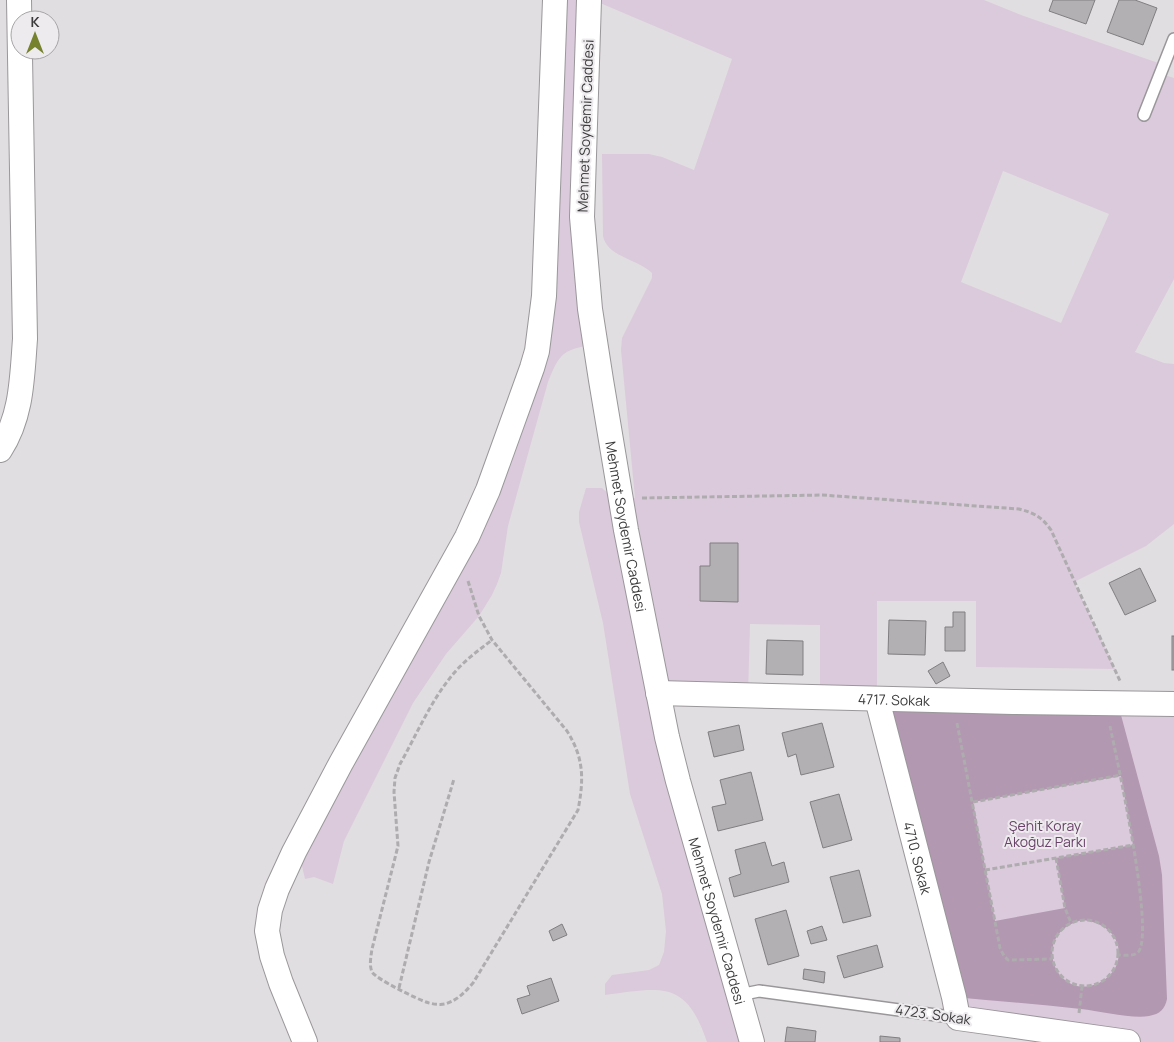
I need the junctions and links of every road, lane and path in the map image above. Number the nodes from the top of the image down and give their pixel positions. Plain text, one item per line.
1 (19, 0) edge
2 (555, 0) edge
3 (589, 0) edge
4 (1174, 39) edge
5 (1144, 115) dead end
6 (0, 450) edge
7 (621, 500) junction
8 (460, 551) junction
9 (492, 640) junction
10 (658, 693) junction
11 (877, 698) junction
12 (952, 700) junction
13 (1105, 704) junction
14 (1130, 704) junction
15 (1174, 704) edge
16 (1121, 775) junction
17 (454, 779) dead end
18 (973, 802) junction
19 (1133, 845) junction
20 (1056, 858) junction
21 (986, 870) junction
22 (1071, 923) junction
23 (1118, 955) junction
24 (1052, 959) junction
25 (399, 988) junction
26 (739, 995) junction
27 (958, 1018) junction
28 (305, 1042) edge
29 (752, 1042) edge
30 (1128, 1042) edge

1 - 6 street
2 - 8 street
3 - 7 street, Mehmet Soydemir Caddesi
4 - 5 lane
7 - 10 street, Mehmet Soydemir Caddesi
7 - 14 path
8 - 9 path
8 - 28 street
9 - 25 path
9 - 25 path
10 - 11 street, 4717. Sokak
10 - 26 street, Mehmet Soydemir Caddesi
11 - 12 street, 4717. Sokak
11 - 27 street, 4710. Sokak
12 - 13 street, 4717. Sokak
12 - 18 path
13 - 14 street, 4717. Sokak
13 - 16 path
14 - 15 street, 4717. Sokak
16 - 18 path
16 - 19 path
17 - 25 path
18 - 21 path
19 - 20 path
19 - 23 path
20 - 21 path
20 - 22 path
21 - 24 path
22 - 23 path
22 - 24 path
23 - 24 path
26 - 27 lane, 4723. Sokak
26 - 29 street, Mehmet Soydemir Caddesi
27 - 30 street, 4723. Sokak

